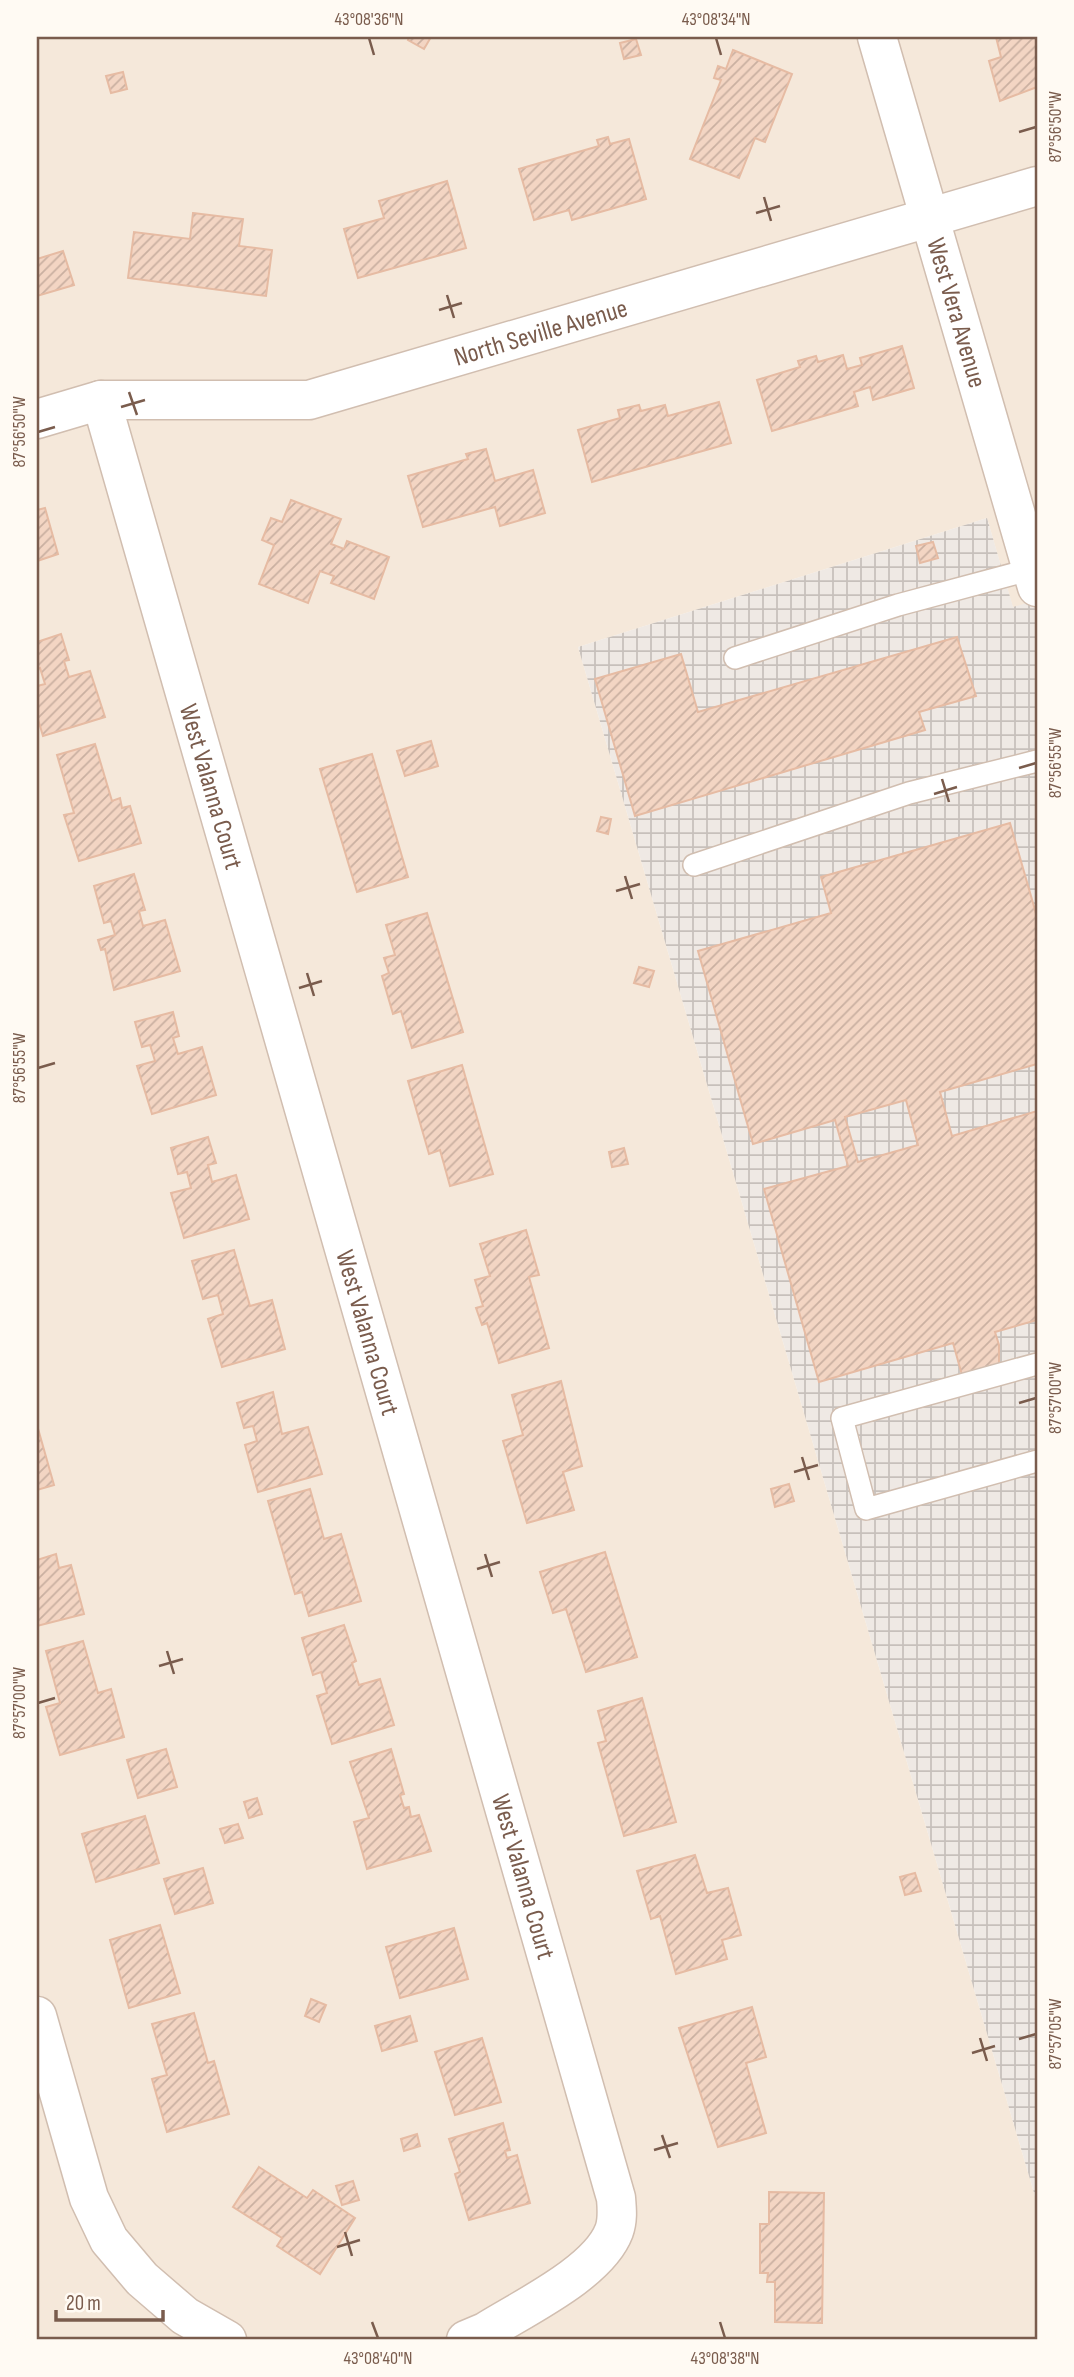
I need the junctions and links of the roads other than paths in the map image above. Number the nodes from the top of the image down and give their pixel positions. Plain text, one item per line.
1 (877, 37) edge
2 (1037, 186) edge
3 (928, 217) junction
4 (102, 401) junction
5 (37, 419) edge
6 (1035, 578) edge
7 (735, 658) dead end
8 (1037, 761) edge
9 (694, 864) dead end
10 (1037, 1364) edge
11 (1037, 1461) edge
12 (37, 2016) edge
13 (227, 2340) edge
14 (466, 2340) edge

1 - 3 street, West Vera Avenue
2 - 3 street, North Seville Avenue
3 - 4 street, North Seville Avenue
3 - 6 street, West Vera Avenue
4 - 5 street, North Seville Avenue
4 - 14 street, West Valanna Court
6 - 7 lane
8 - 9 lane
10 - 11 lane
12 - 13 street

